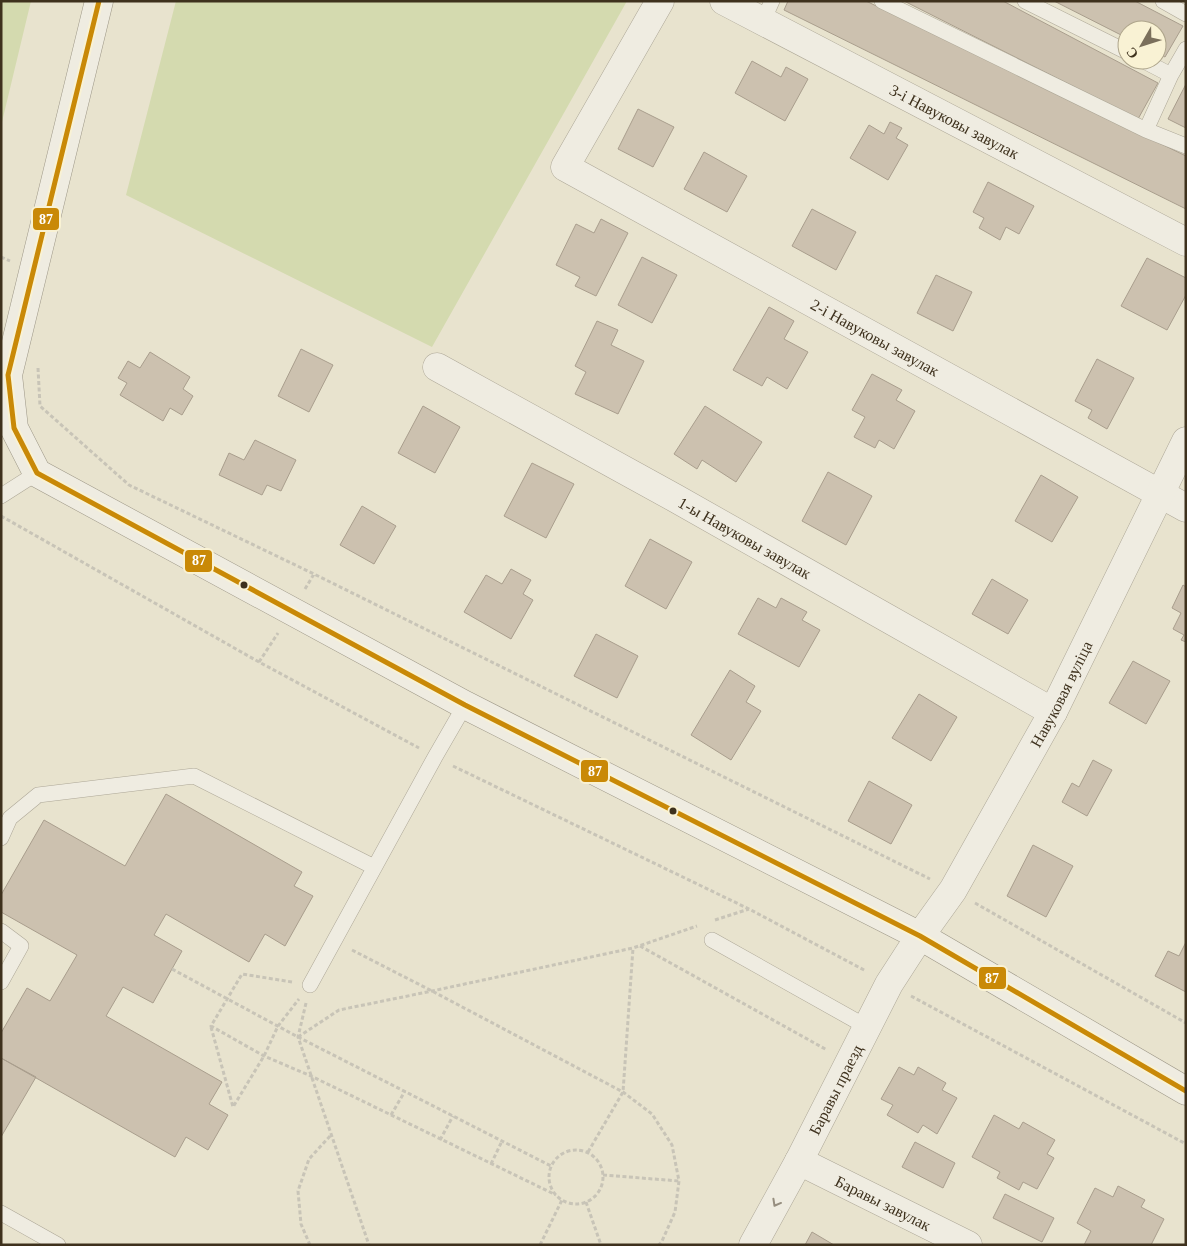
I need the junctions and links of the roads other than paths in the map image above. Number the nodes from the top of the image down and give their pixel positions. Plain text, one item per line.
1 (99, 1) edge
2 (660, 1) edge
3 (724, 1) edge
4 (882, 1) edge
5 (1025, 1) edge
6 (1163, 1) edge
7 (767, 11) edge
8 (1186, 14) edge
9 (1117, 47) edge
10 (1186, 49) edge
11 (1161, 70) edge
12 (1171, 75) junction
13 (1146, 130) junction
14 (1186, 146) edge
15 (1186, 242) edge
16 (437, 367) dead end
17 (7, 421) edge
18 (1186, 441) edge
19 (37, 473) junction
20 (1160, 494) junction
21 (1, 496) edge
22 (1186, 508) edge
23 (465, 706) junction
24 (1053, 712) junction
25 (1, 838) edge
26 (374, 867) junction
27 (1, 931) edge
28 (920, 936) junction
29 (712, 940) dead end
30 (1, 982) edge
31 (310, 985) road end
32 (867, 1027) junction
33 (1186, 1091) edge
34 (799, 1161) junction
35 (1, 1213) edge
36 (57, 1244) edge
37 (753, 1245) edge
38 (968, 1245) edge

1 - 17 street
2 - 20 street, 2-і Навуковы завулак
3 - 7 street, 3-і Навуковы завулак
4 - 13 lane
5 - 9 lane
6 - 8 lane
7 - 15 street, 3-і Навуковы завулак
10 - 12 lane
11 - 12 lane
12 - 13 lane
13 - 14 lane
16 - 24 street, 1-ы Навуковы завулак
17 - 19 street
18 - 20 street, Навуковая вуліца
19 - 21 lane
19 - 23 street
20 - 22 street, 2-і Навуковы завулак
20 - 24 street, Навуковая вуліца
23 - 26 lane
23 - 28 street
24 - 28 street, Навуковая вуліца
25 - 26 lane
26 - 31 lane
27 - 30 lane
28 - 32 street, Баравы праезд
28 - 33 street
29 - 32 lane
32 - 34 street, Баравы праезд
34 -> 37 street, Баравы праезд
34 - 38 street, Баравы завулак
35 - 36 lane

